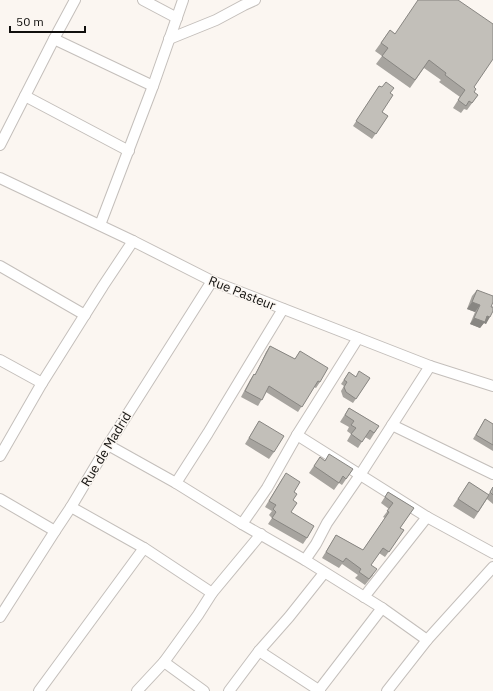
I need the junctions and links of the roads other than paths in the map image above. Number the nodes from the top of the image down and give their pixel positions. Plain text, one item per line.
1 (75, 0) edge
2 (144, 0) edge
3 (183, 0) edge
4 (255, 0) edge
5 (177, 18) junction
6 (54, 39) junction
7 (169, 39) junction
8 (153, 86) junction
9 (25, 96) junction
10 (0, 145) edge
11 (128, 151) junction
12 (0, 178) edge
13 (100, 225) junction
14 (133, 241) junction
15 (0, 266) edge
16 (212, 281) junction
17 (283, 309) junction
18 (85, 315) junction
19 (358, 338) junction
20 (0, 360) edge
21 (430, 366) junction
22 (42, 383) junction
23 (493, 386) edge
24 (392, 425) junction
25 (297, 435) junction
26 (108, 445) junction
27 (0, 454) edge
28 (493, 474) edge
29 (360, 475) junction
30 (176, 483) junction
31 (0, 499) edge
32 (71, 507) junction
33 (426, 516) junction
34 (242, 524) junction
35 (55, 531) junction
36 (261, 534) junction
37 (144, 548) junction
38 (493, 553) edge
39 (305, 560) junction
40 (493, 567) edge
41 (324, 573) junction
42 (212, 593) junction
43 (364, 597) junction
44 (382, 608) junction
45 (0, 617) edge
46 (427, 640) junction
47 (259, 651) junction
48 (164, 662) junction
49 (319, 690) edge
50 (39, 691) edge
51 (137, 691) edge
52 (204, 691) edge
53 (229, 691) edge
54 (387, 691) edge

1 - 6 street
2 - 5 street
3 - 5 street
4 - 7 street
5 - 7 street
6 - 8 street
6 - 9 street
7 - 8 street
8 - 11 street
9 - 10 street
9 - 11 street
11 - 13 street
12 - 13 street, Rue Pasteur
13 - 14 street, Rue Pasteur
14 - 16 street, Rue Pasteur
14 - 18 street
15 - 18 street
16 - 17 street, Rue Pasteur
16 - 26 street, Rue de Madrid
17 - 19 street, Rue Pasteur
17 - 30 street
18 - 22 street
19 - 21 street, Rue Pasteur
19 - 25 street
20 - 22 street
21 - 23 street, Rue Pasteur
21 - 24 street
22 - 27 street
24 - 28 street
24 - 29 street
25 - 29 street
25 - 34 street
26 - 30 street
26 - 32 street, Rue de Madrid
29 - 33 street
29 - 39 street
30 - 34 street
31 - 35 street
32 - 35 street, Rue de Madrid
32 - 37 street
33 - 38 street
33 - 43 street
34 - 36 street
35 - 45 street, Rue de Madrid
36 - 39 street
36 - 42 street
37 - 42 street
37 - 50 street
39 - 41 street
40 - 46 street
41 - 43 street
41 - 47 street
42 - 48 street
43 - 44 street
44 - 46 street
44 - 49 street
46 - 54 street
47 - 49 street
47 - 53 street
48 - 51 street
48 - 52 street

